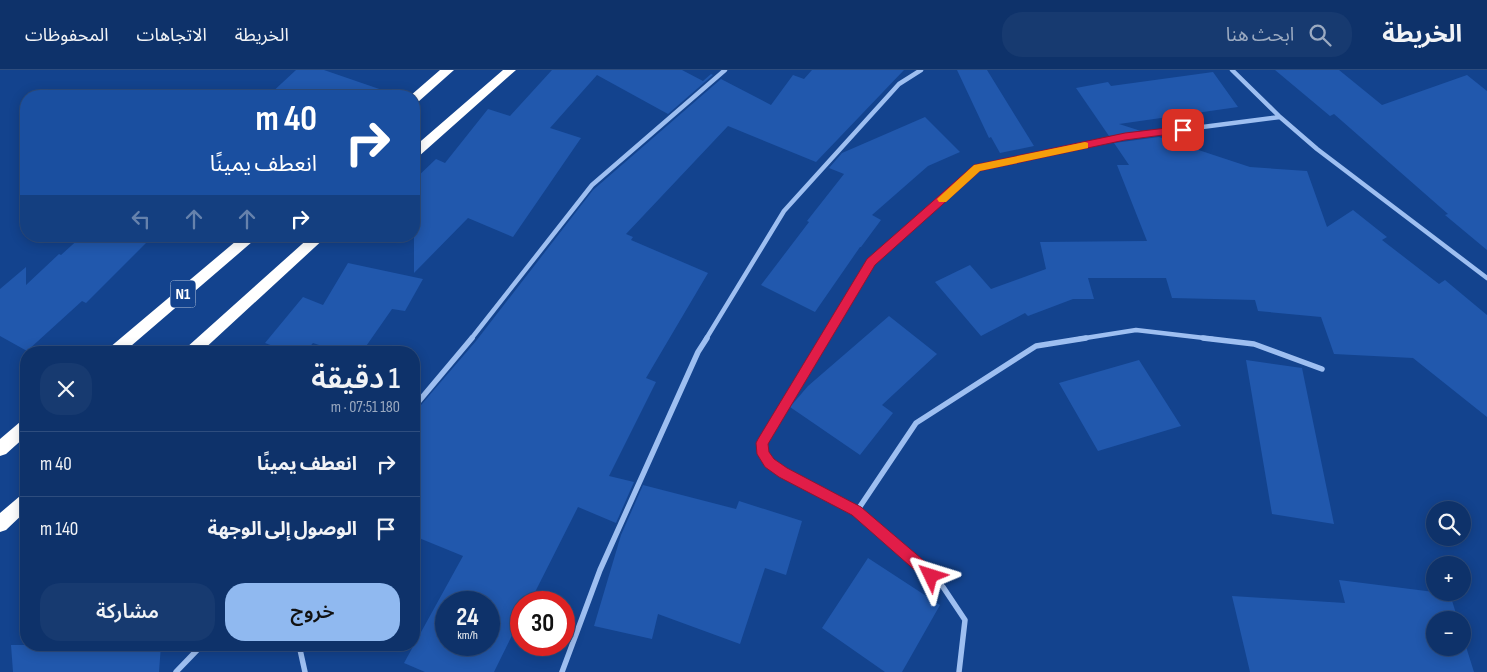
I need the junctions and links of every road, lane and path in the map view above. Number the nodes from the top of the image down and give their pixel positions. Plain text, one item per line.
1 (448, 70) edge
2 (510, 70) edge
3 (724, 70) edge
4 (921, 70) edge
5 (1232, 70) edge
6 (420, 94) edge
7 (1280, 118) junction
8 (420, 149) edge
9 (245, 242) edge
10 (313, 242) edge
11 (1487, 278) edge
12 (121, 346) edge
13 (198, 346) edge
14 (1322, 369) dead end
15 (420, 400) edge
16 (20, 432) edge
17 (0, 449) edge
18 (20, 506) edge
19 (857, 511) junction
20 (0, 524) edge
21 (196, 651) edge
22 (300, 651) edge
23 (176, 672) edge
24 (305, 672) edge
25 (562, 672) edge
26 (959, 672) edge

1 - 6 highway
2 - 8 highway
3 - 15 street
4 - 25 street
5 - 7 street
7 - 11 street
7 - 19 street
9 - 12 highway, N1
10 - 13 highway
14 - 19 street
16 - 17 highway
18 - 20 highway
19 - 26 street
21 - 23 street
22 - 24 street

